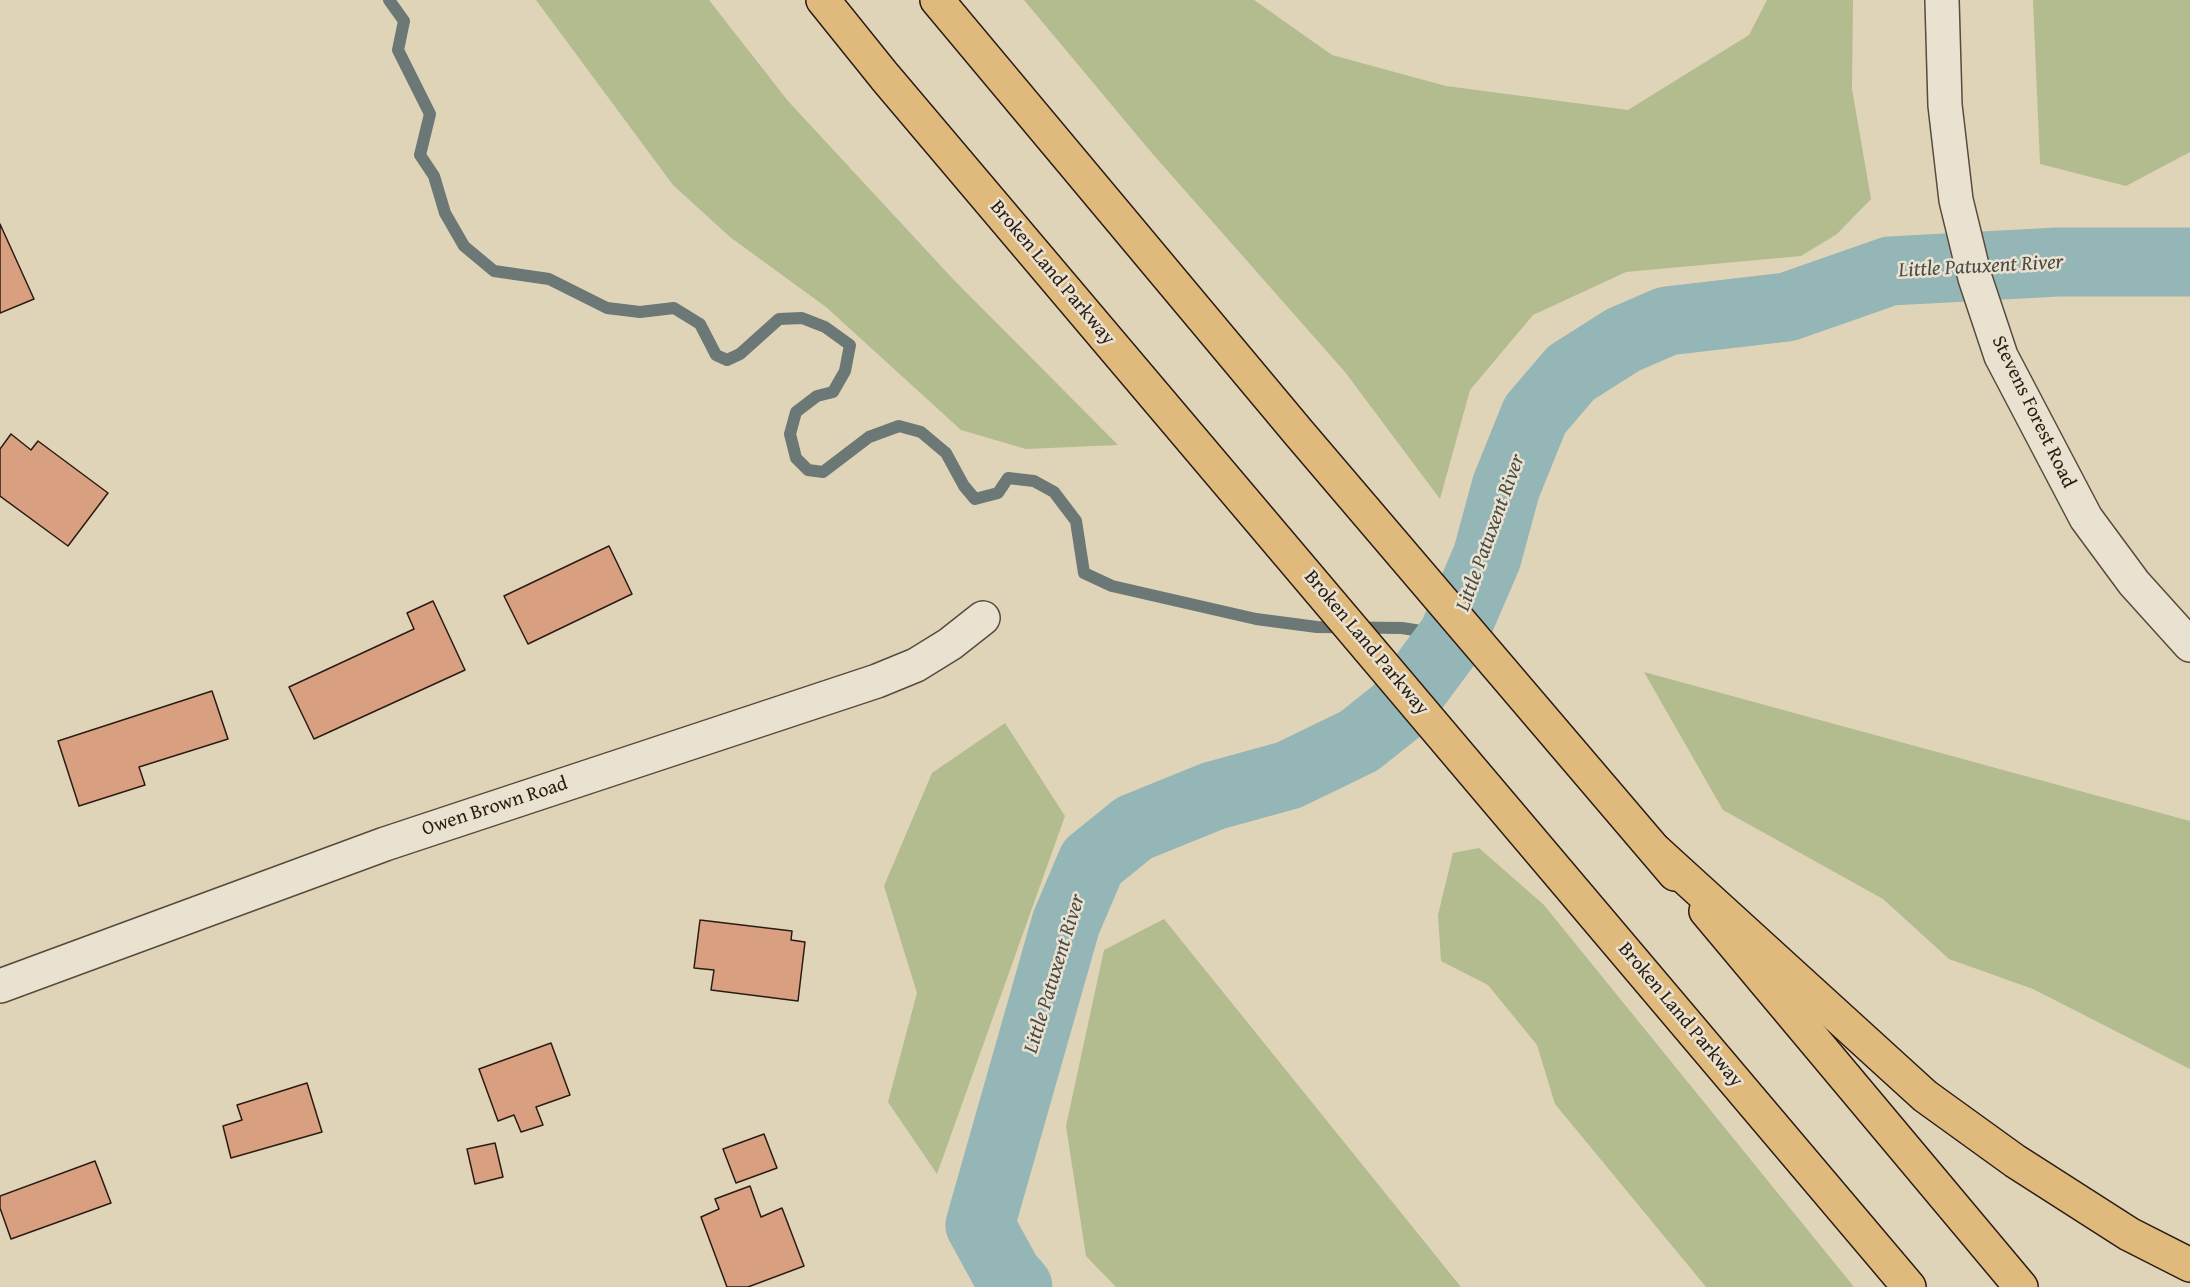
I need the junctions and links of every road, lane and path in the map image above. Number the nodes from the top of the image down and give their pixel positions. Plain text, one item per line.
1 (823, 0) edge
2 (937, 0) edge
3 (1942, 0) edge
4 (983, 618) dead end
5 (2190, 645) edge
6 (1656, 851) junction
7 (0, 986) edge
8 (2190, 1265) edge
9 (1909, 1287) edge
10 (2021, 1287) edge

1 - 9 main road, Broken Land Parkway
2 - 6 main road
3 - 5 street, Stevens Forest Road
4 - 7 street, Owen Brown Road
6 - 8 main road
6 - 10 main road

